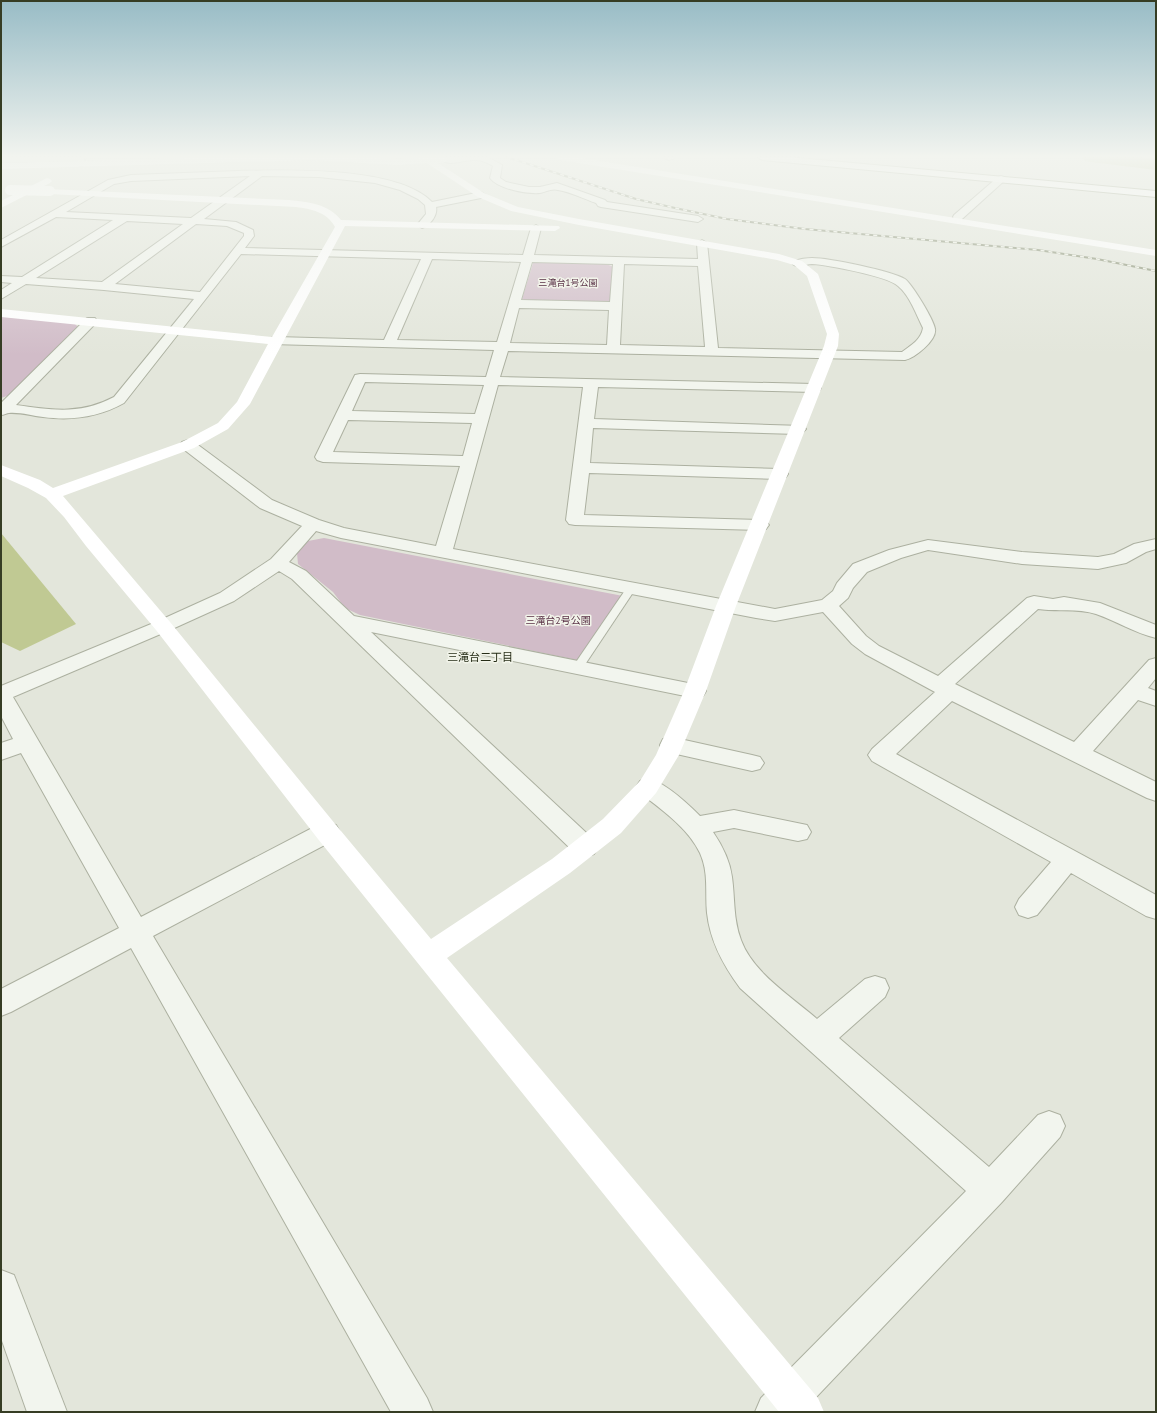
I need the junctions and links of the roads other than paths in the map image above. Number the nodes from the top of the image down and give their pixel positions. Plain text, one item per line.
1 (38, 223) edge
2 (116, 223) edge
3 (190, 223) edge
4 (226, 223) edge
5 (339, 223) joint
6 (588, 223) edge
7 (969, 223) edge
8 (422, 225) joint
9 (536, 228) junction
10 (627, 230) junction
11 (702, 243) junction
12 (1, 244) edge
13 (239, 251) junction
14 (326, 253) junction
15 (1156, 253) edge
16 (428, 256) junction
17 (527, 258) junction
18 (619, 261) junction
19 (704, 263) junction
20 (798, 263) junction
21 (1, 279) edge
22 (25, 280) junction
23 (104, 286) junction
24 (1, 295) edge
25 (203, 296) junction
26 (514, 304) junction
27 (617, 306) junction
28 (1, 313) edge
29 (91, 321) junction
30 (176, 330) junction
31 (276, 341) junction
32 (389, 343) junction
33 (502, 346) junction
34 (614, 349) junction
35 (712, 351) junction
36 (828, 354) junction
37 (492, 381) junction
38 (591, 384) junction
39 (814, 388) junction
40 (2, 409) edge
41 (343, 415) junction
42 (482, 419) junction
43 (588, 423) junction
44 (798, 429) junction
45 (188, 445) junction
46 (470, 461) junction
47 (581, 468) junction
48 (1, 470) edge
49 (780, 474) junction
50 (52, 494) junction
51 (313, 524) junction
52 (760, 525) junction
53 (1156, 544) edge
54 (443, 552) junction
55 (278, 563) junction
56 (631, 588) junction
57 (828, 605) junction
58 (726, 606) junction
59 (348, 621) junction
60 (163, 626) junction
61 (1156, 632) edge
62 (1156, 665) edge
63 (578, 667) junction
64 (946, 688) junction
65 (1134, 690) junction
66 (695, 691) junction
67 (1, 695) edge
68 (1156, 699) edge
69 (671, 745) junction
70 (13, 747) edge
71 (1078, 753) junction
72 (752, 763) dead end
73 (648, 787) junction
74 (1156, 792) edge
75 (695, 826) junction
76 (327, 832) junction
77 (798, 832) dead end
78 (585, 847) junction
79 (1068, 859) junction
80 (1028, 907) dead end
81 (1156, 908) edge
82 (136, 932) junction
83 (429, 954) junction
84 (875, 988) dead end
85 (1, 1003) edge
86 (817, 1038) junction
87 (1049, 1126) dead end
88 (990, 1190) junction
89 (1, 1288) edge
90 (790, 1407) edge
91 (48, 1412) edge
92 (413, 1412) edge

1 - 12 street
2 - 22 street
3 - 23 street
4 - 13 street
5 - 8 main road
5 - 14 main road
6 - 10 main road
7 - 15 main road
8 - 9 main road
9 - 10 main road
9 - 17 street
10 - 11 main road
11 - 19 street
11 - 20 main road
13 - 14 street
13 - 25 street
14 - 16 street
14 - 31 main road
16 - 17 street
16 - 32 street
17 - 18 street
17 - 26 street
18 - 19 street
18 - 27 street
19 - 35 street
20 - 36 main road
20 - 36 street
21 - 22 street
22 - 23 street
22 - 24 street
23 - 25 street
25 - 30 street
26 - 27 street
26 - 33 street
27 - 34 street
28 - 29 main road
29 - 30 main road
29 - 40 street
30 - 31 main road
30 - 40 street
31 - 32 street
31 - 45 main road
32 - 33 street
33 - 34 street
33 - 37 street
34 - 35 street
35 - 36 street
36 - 39 main road
37 - 38 street
37 - 41 street
37 - 42 street
38 - 39 street
38 - 43 street
39 - 44 main road
41 - 42 street
41 - 46 street
42 - 46 street
43 - 44 street
43 - 47 street
44 - 49 main road
45 - 50 main road
45 - 51 street
46 - 54 street
47 - 49 street
47 - 52 street
48 - 50 main road
49 - 52 main road
50 - 60 main road
51 - 54 street
51 - 55 street
52 - 58 main road
53 - 57 street
54 - 56 street
55 - 59 street
55 - 60 street
56 - 58 street
56 - 63 lane
57 - 58 street
57 - 64 street
58 - 66 main road
59 - 63 street
59 - 78 street
60 - 67 street
60 - 76 main road
61 - 64 street
62 - 65 street
63 - 66 street
64 - 71 street
64 - 79 street
65 - 68 street
65 - 71 street
66 - 69 main road
67 - 70 street
69 - 72 street
69 - 73 main road
70 - 82 street
71 - 74 street
73 - 75 street
73 - 78 main road
75 - 77 street
75 - 86 street
76 - 82 street
76 - 83 main road
78 - 83 main road
79 - 80 street
79 - 81 street
82 - 85 street
82 - 92 street
83 - 90 main road
84 - 86 street
86 - 88 street
87 - 88 street
88 - 90 street
89 - 91 street

